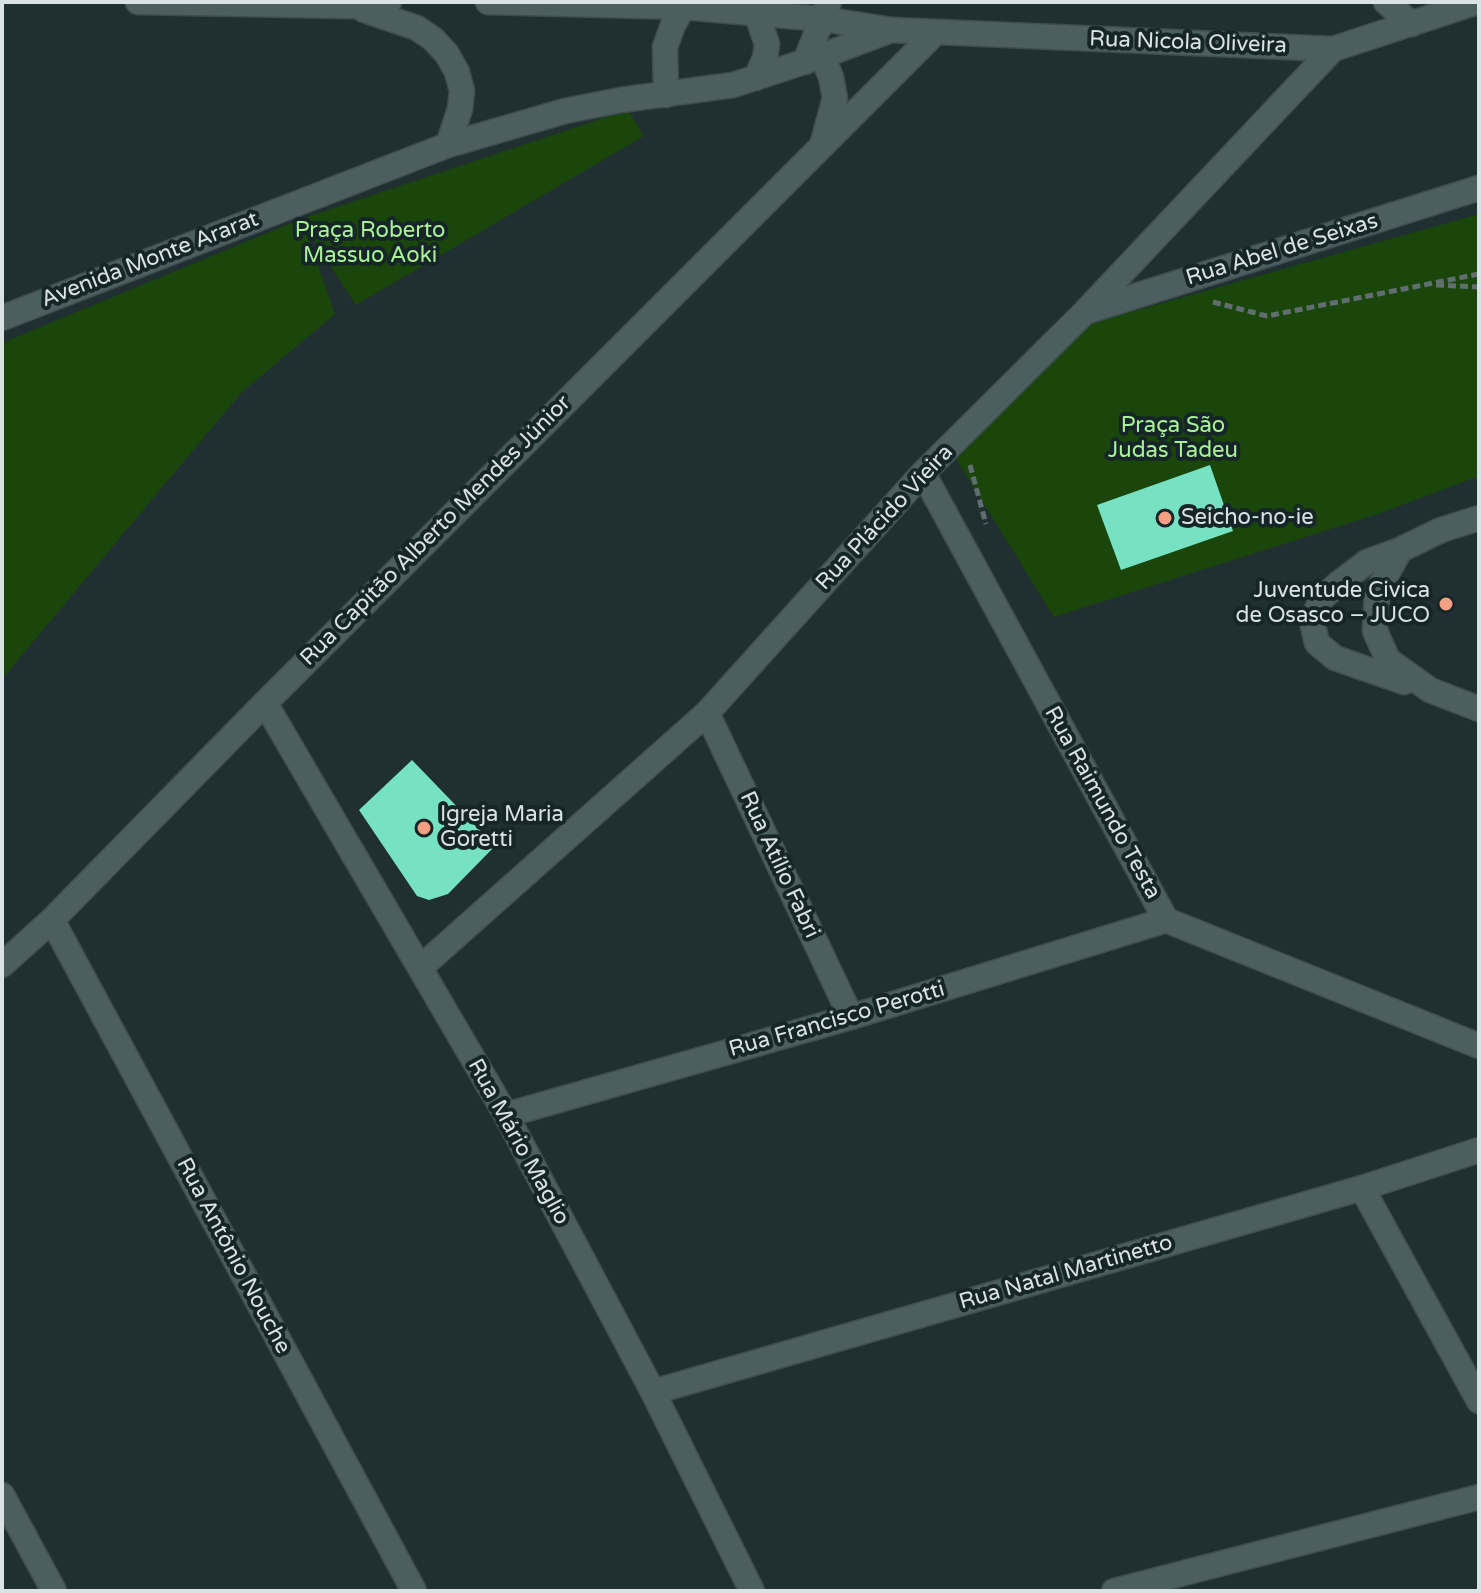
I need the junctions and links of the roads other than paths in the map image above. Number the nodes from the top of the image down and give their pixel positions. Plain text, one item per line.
1 (138, 2) edge
2 (189, 2) edge
3 (389, 2) edge
4 (488, 2) edge
5 (1386, 2) edge
6 (1477, 2) edge
7 (685, 4) edge
8 (350, 6) junction
9 (826, 10) edge
10 (756, 12) junction
11 (1412, 24) junction
12 (892, 30) junction
13 (936, 32) junction
14 (1333, 49) junction
15 (814, 59) junction
16 (756, 78) junction
17 (666, 95) junction
18 (448, 145) junction
19 (822, 145) junction
20 (1479, 188) edge
21 (1085, 312) junction
22 (2, 318) edge
23 (923, 473) junction
24 (1479, 518) edge
25 (1400, 550) junction
26 (1430, 690) junction
27 (265, 703) junction
28 (1479, 709) edge
29 (707, 713) junction
30 (52, 920) junction
31 (1166, 920) junction
32 (2, 965) edge
33 (420, 968) junction
34 (851, 1017) junction
35 (1479, 1046) edge
36 (506, 1115) junction
37 (1479, 1150) edge
38 (1362, 1188) junction
39 (653, 1392) junction
40 (1479, 1401) edge
41 (2, 1495) edge
42 (1479, 1497) edge
43 (54, 1591) edge
44 (414, 1591) edge
45 (752, 1591) edge
46 (1114, 1591) edge

1 - 2 street
2 - 8 street
3 - 8 street
4 - 7 street, Rua Nicola Oliveira
5 - 11 street
6 - 11 street, Rua Nicola Oliveira
7 - 10 street, Rua Nicola Oliveira
7 - 17 street
8 - 18 street
9 - 10 street, Rua Nicola Oliveira
9 - 12 street, Rua Nicola Oliveira
9 - 15 street
10 - 16 street
11 - 14 street, Rua Nicola Oliveira
12 - 13 street, Rua Nicola Oliveira
12 - 15 street, Rua Nicola Oliveira
13 - 14 street, Rua Nicola Oliveira
13 - 19 street, Rua Capitão Alberto Mendes Júnior
14 - 21 street, Rua Plácido Vieira
15 - 16 street, Rua Nicola Oliveira
15 - 19 street, Rua Capitão Alberto Mendes Júnior
16 - 17 street, Rua Nicola Oliveira
17 - 18 street, Avenida Monte Ararat
18 - 22 street, Avenida Monte Ararat
19 - 27 street, Rua Capitão Alberto Mendes Júnior
20 - 21 street, Rua Abel de Seixas
21 - 23 street, Rua Plácido Vieira
23 - 29 street, Rua Plácido Vieira
23 - 31 street, Rua Raimundo Testa
24 - 25 street
25 - 26 street
25 - 26 street
26 - 28 street
27 - 30 street, Rua Capitão Alberto Mendes Júnior
27 - 33 street, Rua Mário Maglio
29 - 33 street, Rua Plácido Vieira
29 - 34 street, Rua Atílio Fabri
30 - 32 street, Rua Capitão Alberto Mendes Júnior
30 - 44 street, Rua Antônio Nouche
31 - 34 street, Rua Francisco Perotti
31 - 35 street, Rua Raimundo Testa
33 - 36 street, Rua Mário Maglio
34 - 36 street, Rua Francisco Perotti
36 - 39 street, Rua Mário Maglio
37 - 38 street, Rua Natal Martinetto
38 - 39 street, Rua Natal Martinetto
38 - 40 street
39 - 45 street, Rua Mário Maglio
41 - 43 street
42 - 46 street

